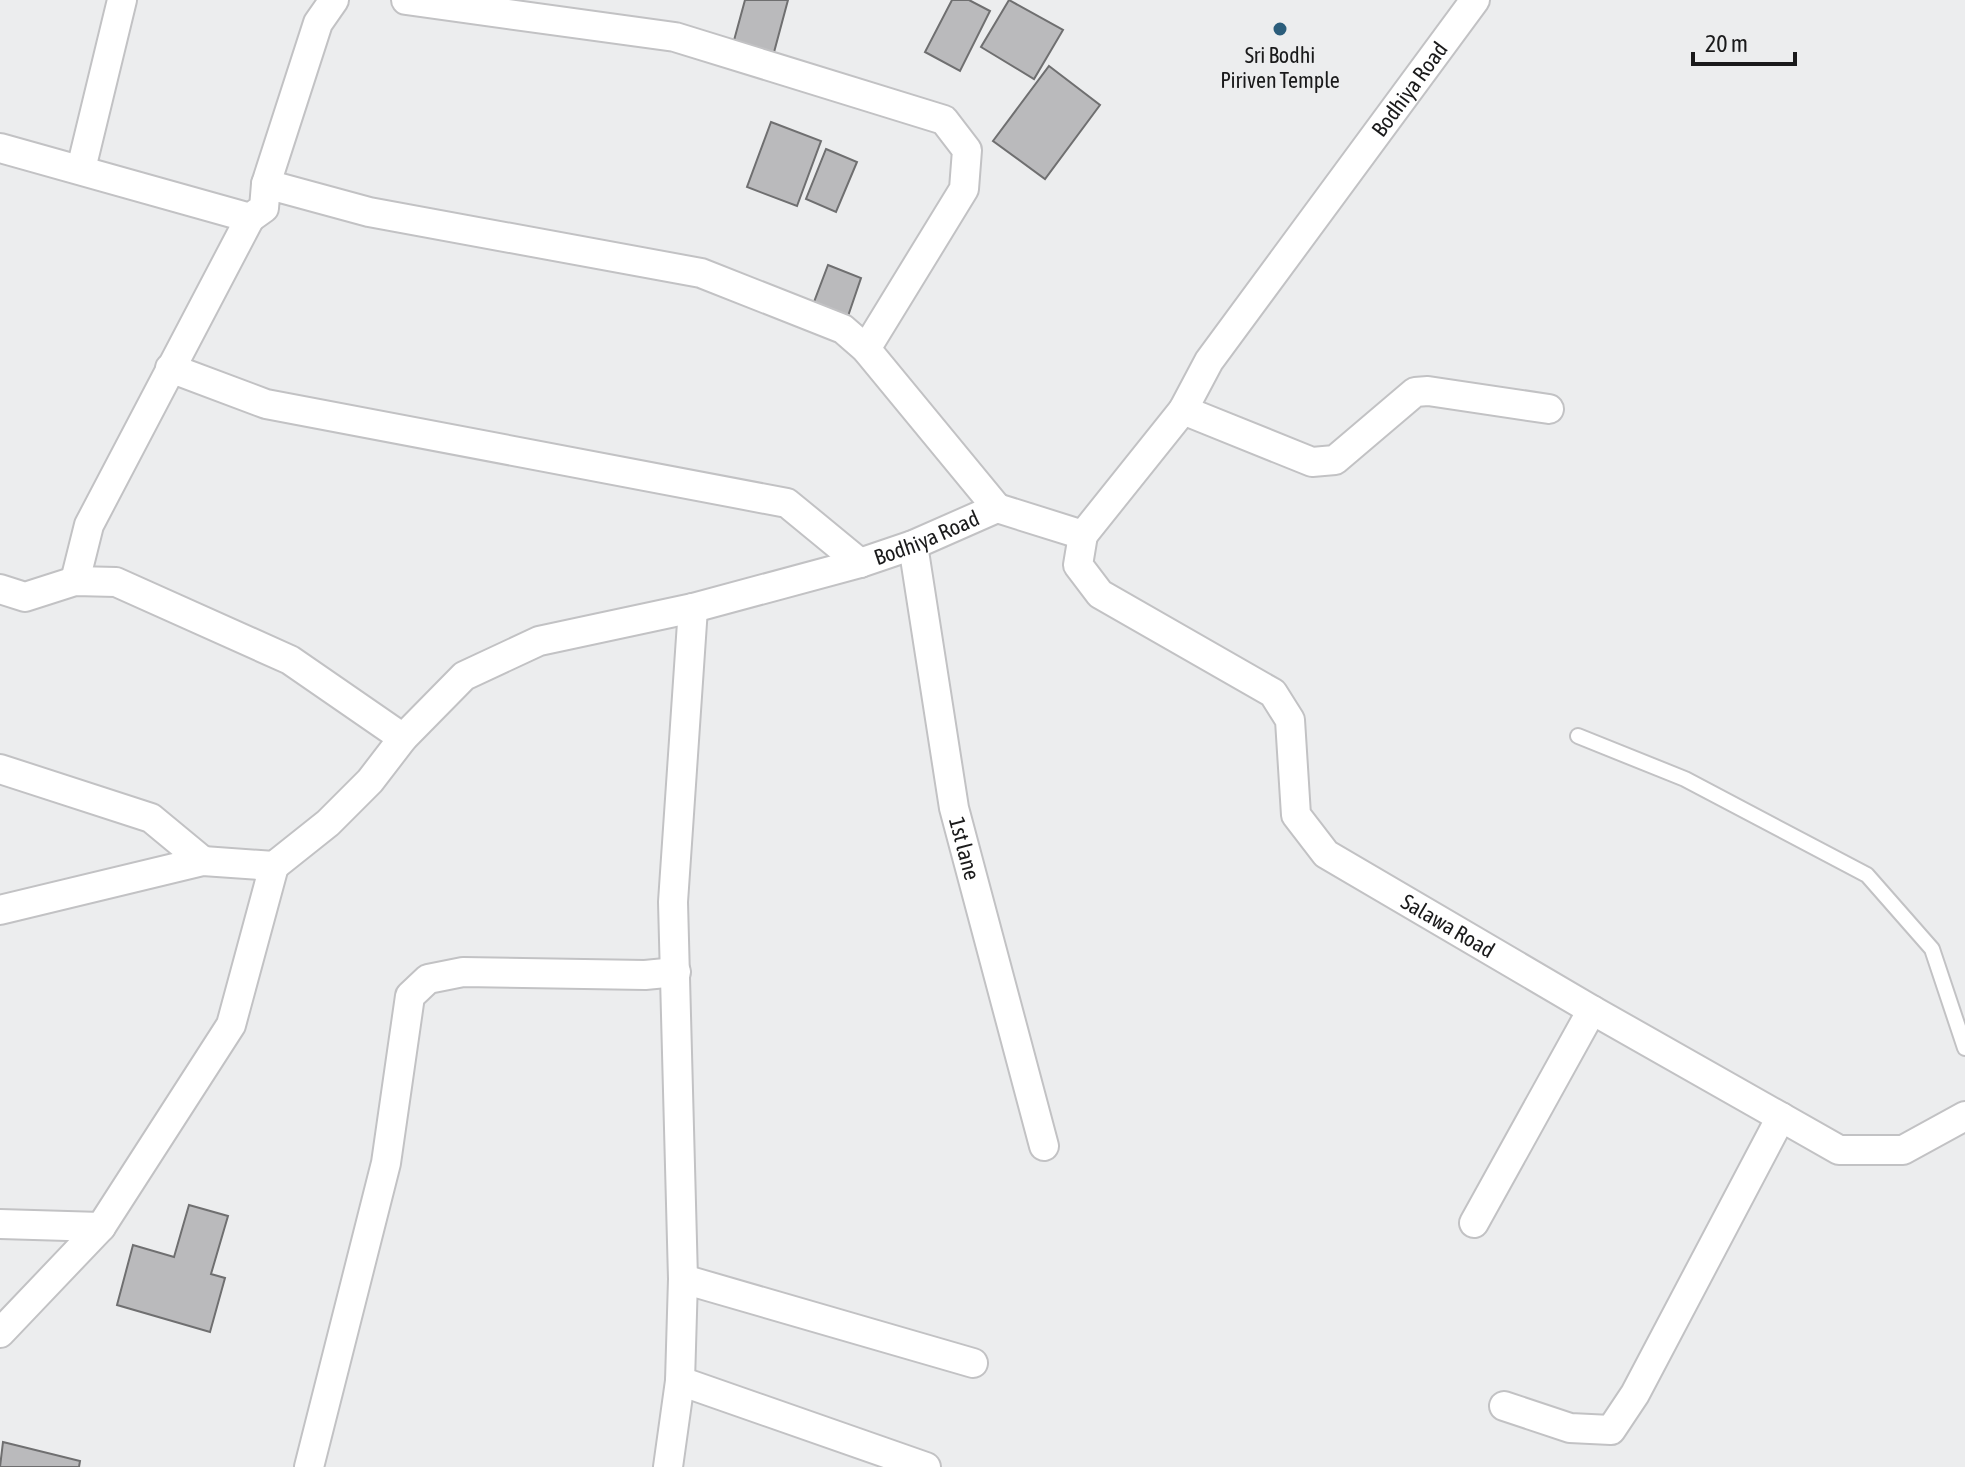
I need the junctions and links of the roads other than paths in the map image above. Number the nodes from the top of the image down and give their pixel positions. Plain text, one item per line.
1 (122, 0) edge
2 (334, 0) edge
3 (406, 0) edge
4 (1475, 0) edge
5 (0, 148) edge
6 (81, 169) junction
7 (266, 184) junction
8 (250, 218) junction
9 (866, 349) junction
10 (170, 368) junction
11 (1549, 409) dead end
12 (1183, 410) junction
13 (997, 508) junction
14 (1083, 535) junction
15 (913, 545) junction
16 (860, 563) junction
17 (75, 581) junction
18 (0, 589) edge
19 (693, 608) junction
20 (1578, 736) dead end
21 (403, 738) junction
22 (0, 769) edge
23 (203, 861) junction
24 (274, 866) junction
25 (0, 910) edge
26 (676, 972) junction
27 (1592, 1010) junction
28 (1965, 1048) edge
29 (1965, 1116) edge
30 (1781, 1117) junction
31 (1044, 1146) dead end
32 (1474, 1223) dead end
33 (0, 1224) edge
34 (101, 1227) junction
35 (683, 1279) junction
36 (0, 1333) edge
37 (973, 1363) dead end
38 (680, 1381) junction
39 (1504, 1406) dead end
40 (309, 1467) edge
41 (668, 1467) edge
42 (926, 1467) edge

1 - 6 street
2 - 7 street
3 - 9 street
4 - 12 street, Bodhiya Road
5 - 6 street
6 - 8 street
7 - 8 street
7 - 9 street
8 - 10 street
9 - 13 street
10 - 16 street
10 - 17 street
11 - 12 street
12 - 14 street, Bodhiya Road
13 - 14 street, Bodhiya Road
13 - 15 street, Bodhiya Road
14 - 27 street, Salawa Road
15 - 16 street, Bodhiya Road
15 - 31 street, 1st lane
16 - 19 street, Bodhiya Road
17 - 18 street
17 - 21 street
19 - 21 street, Bodhiya Road
19 - 26 street
20 - 28 lane
21 - 24 street, Bodhiya Road
22 - 23 street
23 - 24 street
23 - 25 street
24 - 34 street
26 - 35 street
26 - 40 street
27 - 30 street, Salawa Road
27 - 32 street
29 - 30 street, Salawa Road
30 - 39 street
33 - 34 street
34 - 36 street
35 - 37 street
35 - 38 street
38 - 41 street
38 - 42 street

